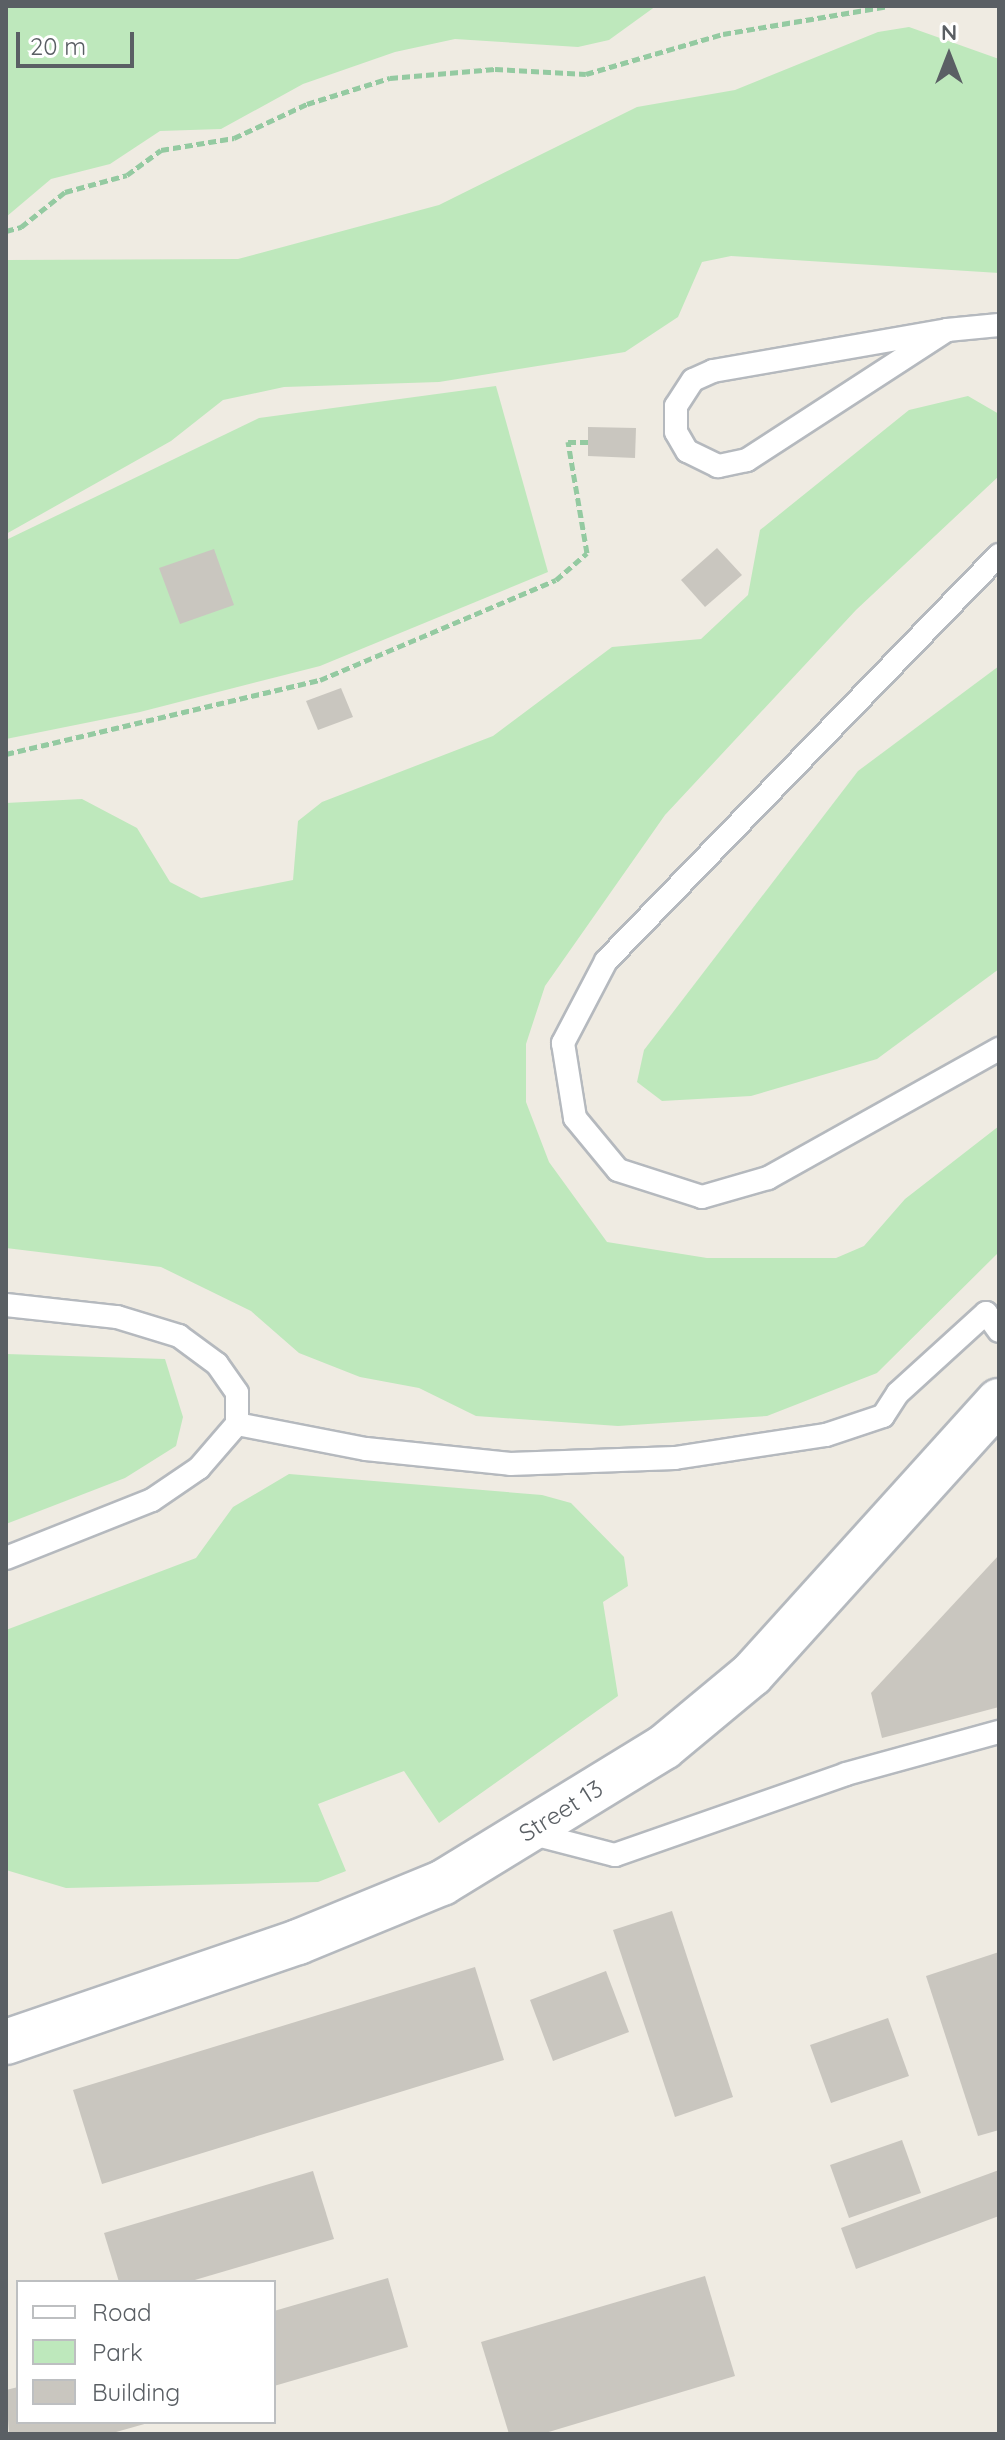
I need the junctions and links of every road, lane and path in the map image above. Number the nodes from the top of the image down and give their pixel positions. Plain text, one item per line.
1 (889, 6) edge
2 (6, 231) edge
3 (999, 325) edge
4 (947, 330) junction
5 (588, 442) dead end
6 (999, 555) edge
7 (6, 754) edge
8 (999, 1049) edge
9 (6, 1305) edge
10 (999, 1331) edge
11 (999, 1401) edge
12 (237, 1424) junction
13 (6, 1558) edge
14 (999, 1732) edge
15 (526, 1832) junction
16 (6, 2042) edge

1 - 2 path
3 - 4 lane
4 - 4 lane
5 - 7 path
6 - 8 lane
9 - 12 lane
10 - 12 lane
11 - 15 street, Street 13
12 - 13 lane
14 - 15 lane
15 - 16 street, Street 13

